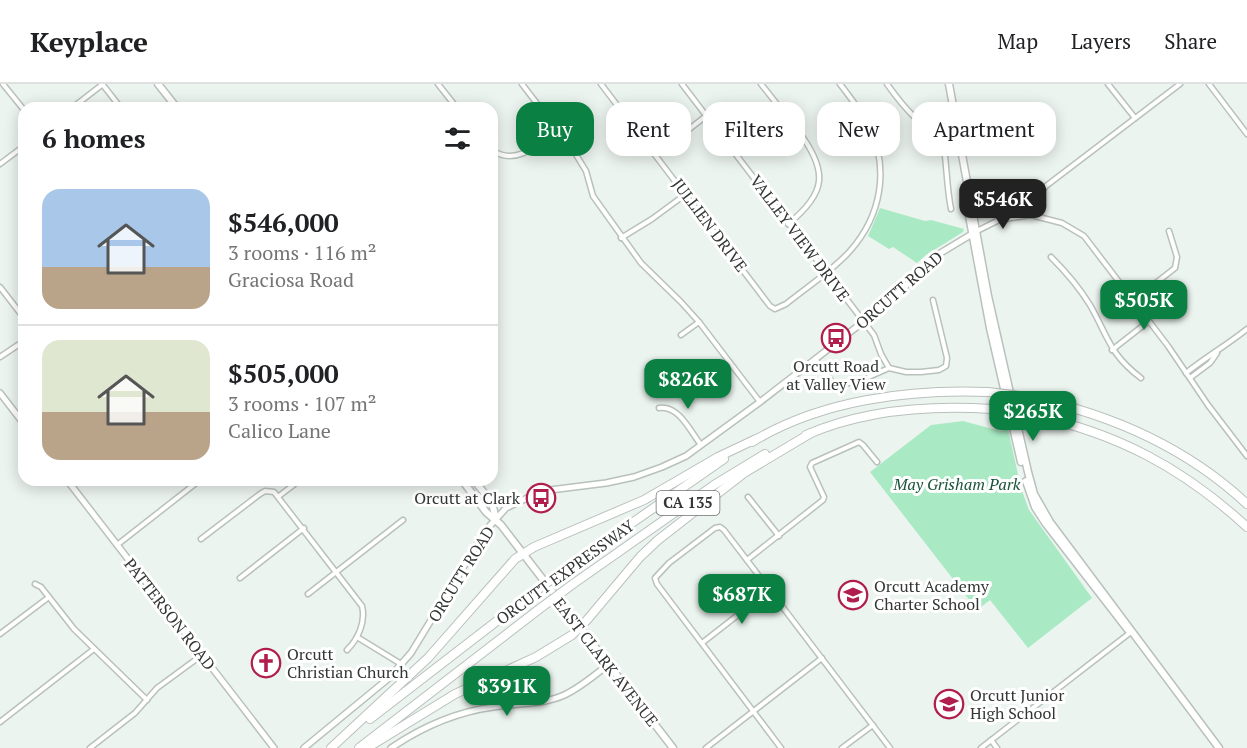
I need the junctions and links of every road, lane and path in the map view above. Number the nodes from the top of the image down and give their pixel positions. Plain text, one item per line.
1 (3, 84) edge
2 (103, 84) edge
3 (158, 84) edge
4 (438, 84) edge
5 (522, 84) edge
6 (601, 84) edge
7 (682, 84) edge
8 (761, 84) edge
9 (840, 84) edge
10 (887, 84) edge
11 (947, 84) edge
12 (1108, 84) edge
13 (1180, 84) edge
14 (1209, 84) edge
15 (80, 102) edge
16 (116, 102) edge
17 (172, 102) edge
18 (452, 102) edge
19 (536, 102) edge
20 (615, 102) edge
21 (950, 102) edge
22 (18, 103) edge
23 (703, 112) edge
24 (912, 116) edge
25 (703, 118) edge
26 (1135, 118) junction
27 (691, 127) edge
28 (1247, 134) edge
29 (18, 150) edge
30 (498, 153) edge
31 (516, 155) edge
32 (577, 156) edge
33 (658, 156) edge
34 (736, 156) edge
35 (946, 156) edge
36 (959, 156) edge
37 (0, 164) edge
38 (686, 194) junction
39 (951, 209) dead end
40 (1033, 215) junction
41 (788, 224) junction
42 (1169, 231) dead end
43 (974, 232) junction
44 (621, 237) junction
45 (1051, 257) dead end
46 (826, 273) junction
47 (0, 287) edge
48 (933, 300) dead end
49 (1134, 300) junction
50 (18, 310) edge
51 (863, 321) junction
52 (1149, 321) junction
53 (699, 322) junction
54 (1247, 329) edge
55 (681, 335) dead end
56 (18, 345) edge
57 (1112, 350) junction
58 (1218, 352) junction
59 (0, 357) edge
60 (814, 359) junction
61 (889, 368) junction
62 (1186, 373) junction
63 (1141, 378) dead end
64 (1190, 378) junction
65 (1, 396) edge
66 (760, 402) junction
67 (659, 408) dead end
68 (18, 417) edge
69 (811, 433) junction
70 (756, 439) junction
71 (702, 445) junction
72 (1247, 456) edge
73 (877, 462) dead end
74 (72, 486) edge
75 (192, 486) edge
76 (292, 486) edge
77 (466, 486) edge
78 (479, 486) edge
79 (279, 496) junction
80 (748, 497) dead end
81 (1247, 504) edge
82 (496, 519) junction
83 (403, 520) dead end
84 (1247, 527) edge
85 (304, 528) junction
86 (779, 536) junction
87 (201, 539) dead end
88 (117, 545) junction
89 (523, 553) junction
90 (747, 560) junction
91 (337, 572) junction
92 (240, 578) dead end
93 (35, 584) dead end
94 (770, 590) junction
95 (308, 594) dead end
96 (49, 597) junction
97 (580, 628) junction
98 (1131, 632) junction
99 (0, 634) edge
100 (357, 637) junction
101 (702, 643) junction
102 (94, 649) junction
103 (346, 650) dead end
104 (202, 655) junction
105 (822, 658) junction
106 (401, 664) junction
107 (608, 665) junction
108 (147, 700) junction
109 (753, 711) junction
110 (0, 722) edge
111 (873, 725) junction
112 (991, 740) junction
113 (90, 748) edge
114 (274, 748) edge
115 (304, 748) edge
116 (332, 748) edge
117 (359, 748) edge
118 (367, 748) edge
119 (391, 748) edge
120 (673, 748) edge
121 (706, 748) edge
122 (781, 748) edge
123 (842, 748) edge
124 (890, 748) edge
125 (981, 748) edge
126 (997, 748) edge
127 (1219, 748) edge

1 - 22 street
2 - 15 street
2 - 16 street
3 - 17 main road
4 - 18 street
5 - 19 street
6 - 20 street, JULLIEN DRIVE
7 - 23 street, VALLEY VIEW DRIVE
8 - 41 street
9 - 46 street
10 - 24 street
11 - 21 main road
11 - 43 main road
12 - 26 street
13 - 26 street
14 - 28 street
25 - 27 street
26 - 40 street
29 - 37 street
30 - 31 street
32 - 44 street
33 - 38 street, JULLIEN DRIVE
34 - 41 street, VALLEY VIEW DRIVE
35 - 39 street
36 - 43 main road
38 - 44 street
38 - 46 street, JULLIEN DRIVE
40 - 43 street
40 - 49 street
41 - 46 street, VALLEY VIEW DRIVE
42 - 49 street
43 - 51 street, ORCUTT ROAD
43 - 98 main road
44 - 53 street
45 - 57 street
46 - 51 street, VALLEY VIEW DRIVE
47 - 50 street
48 - 61 street
49 - 52 street
51 - 60 street, ORCUTT ROAD
51 - 61 street, VALLEY VIEW DRIVE
52 - 57 street
52 - 62 street
53 - 55 street
53 - 66 street
54 - 58 street
56 - 59 street
57 - 63 street
58 - 62 street
58 - 64 street
60 - 61 street
60 - 66 street, ORCUTT ROAD
62 - 64 street
64 - 72 street
65 - 68 street
66 - 71 street, ORCUTT ROAD
67 - 71 street
69 - 84 highway, ORCUTT EXPRESSWAY / CA 135, bridge
69 - 97 highway
69 - 117 highway, ORCUTT EXPRESSWAY / CA 135, bridge
70 - 81 highway, ORCUTT EXPRESSWAY / CA 135, bridge
70 - 89 highway
70 - 116 highway, ORCUTT EXPRESSWAY / CA 135, bridge
71 - 82 street, ORCUTT ROAD
73 - 86 street
74 - 88 street, PATTERSON ROAD
75 - 88 street
76 - 79 street
77 - 82 main road, EAST CLARK AVENUE
78 - 82 main road, EAST CLARK AVENUE
79 - 85 street
79 - 87 street
80 - 86 street
82 - 89 main road, EAST CLARK AVENUE
82 - 106 street, ORCUTT ROAD
83 - 91 street
85 - 91 street
85 - 92 street
86 - 90 street
88 - 104 street, PATTERSON ROAD
89 - 97 main road, EAST CLARK AVENUE
89 - 116 highway
90 - 94 street
90 - 101 street
91 - 95 street
91 - 100 street
93 - 96 street
94 - 101 street
94 - 105 street
96 - 99 street
96 - 102 street
97 - 107 main road, EAST CLARK AVENUE
97 - 118 highway
98 - 112 street
98 - 127 main road
100 - 103 street
100 - 106 street
101 - 109 street
102 - 108 street
102 - 110 street
104 - 108 street
104 - 114 street, PATTERSON ROAD
105 - 109 street
105 - 111 street
106 - 115 street, ORCUTT ROAD
107 - 119 street
107 - 120 main road, EAST CLARK AVENUE
108 - 113 street
109 - 121 street
109 - 122 street
111 - 123 street
111 - 124 street
112 - 125 street
112 - 126 street

